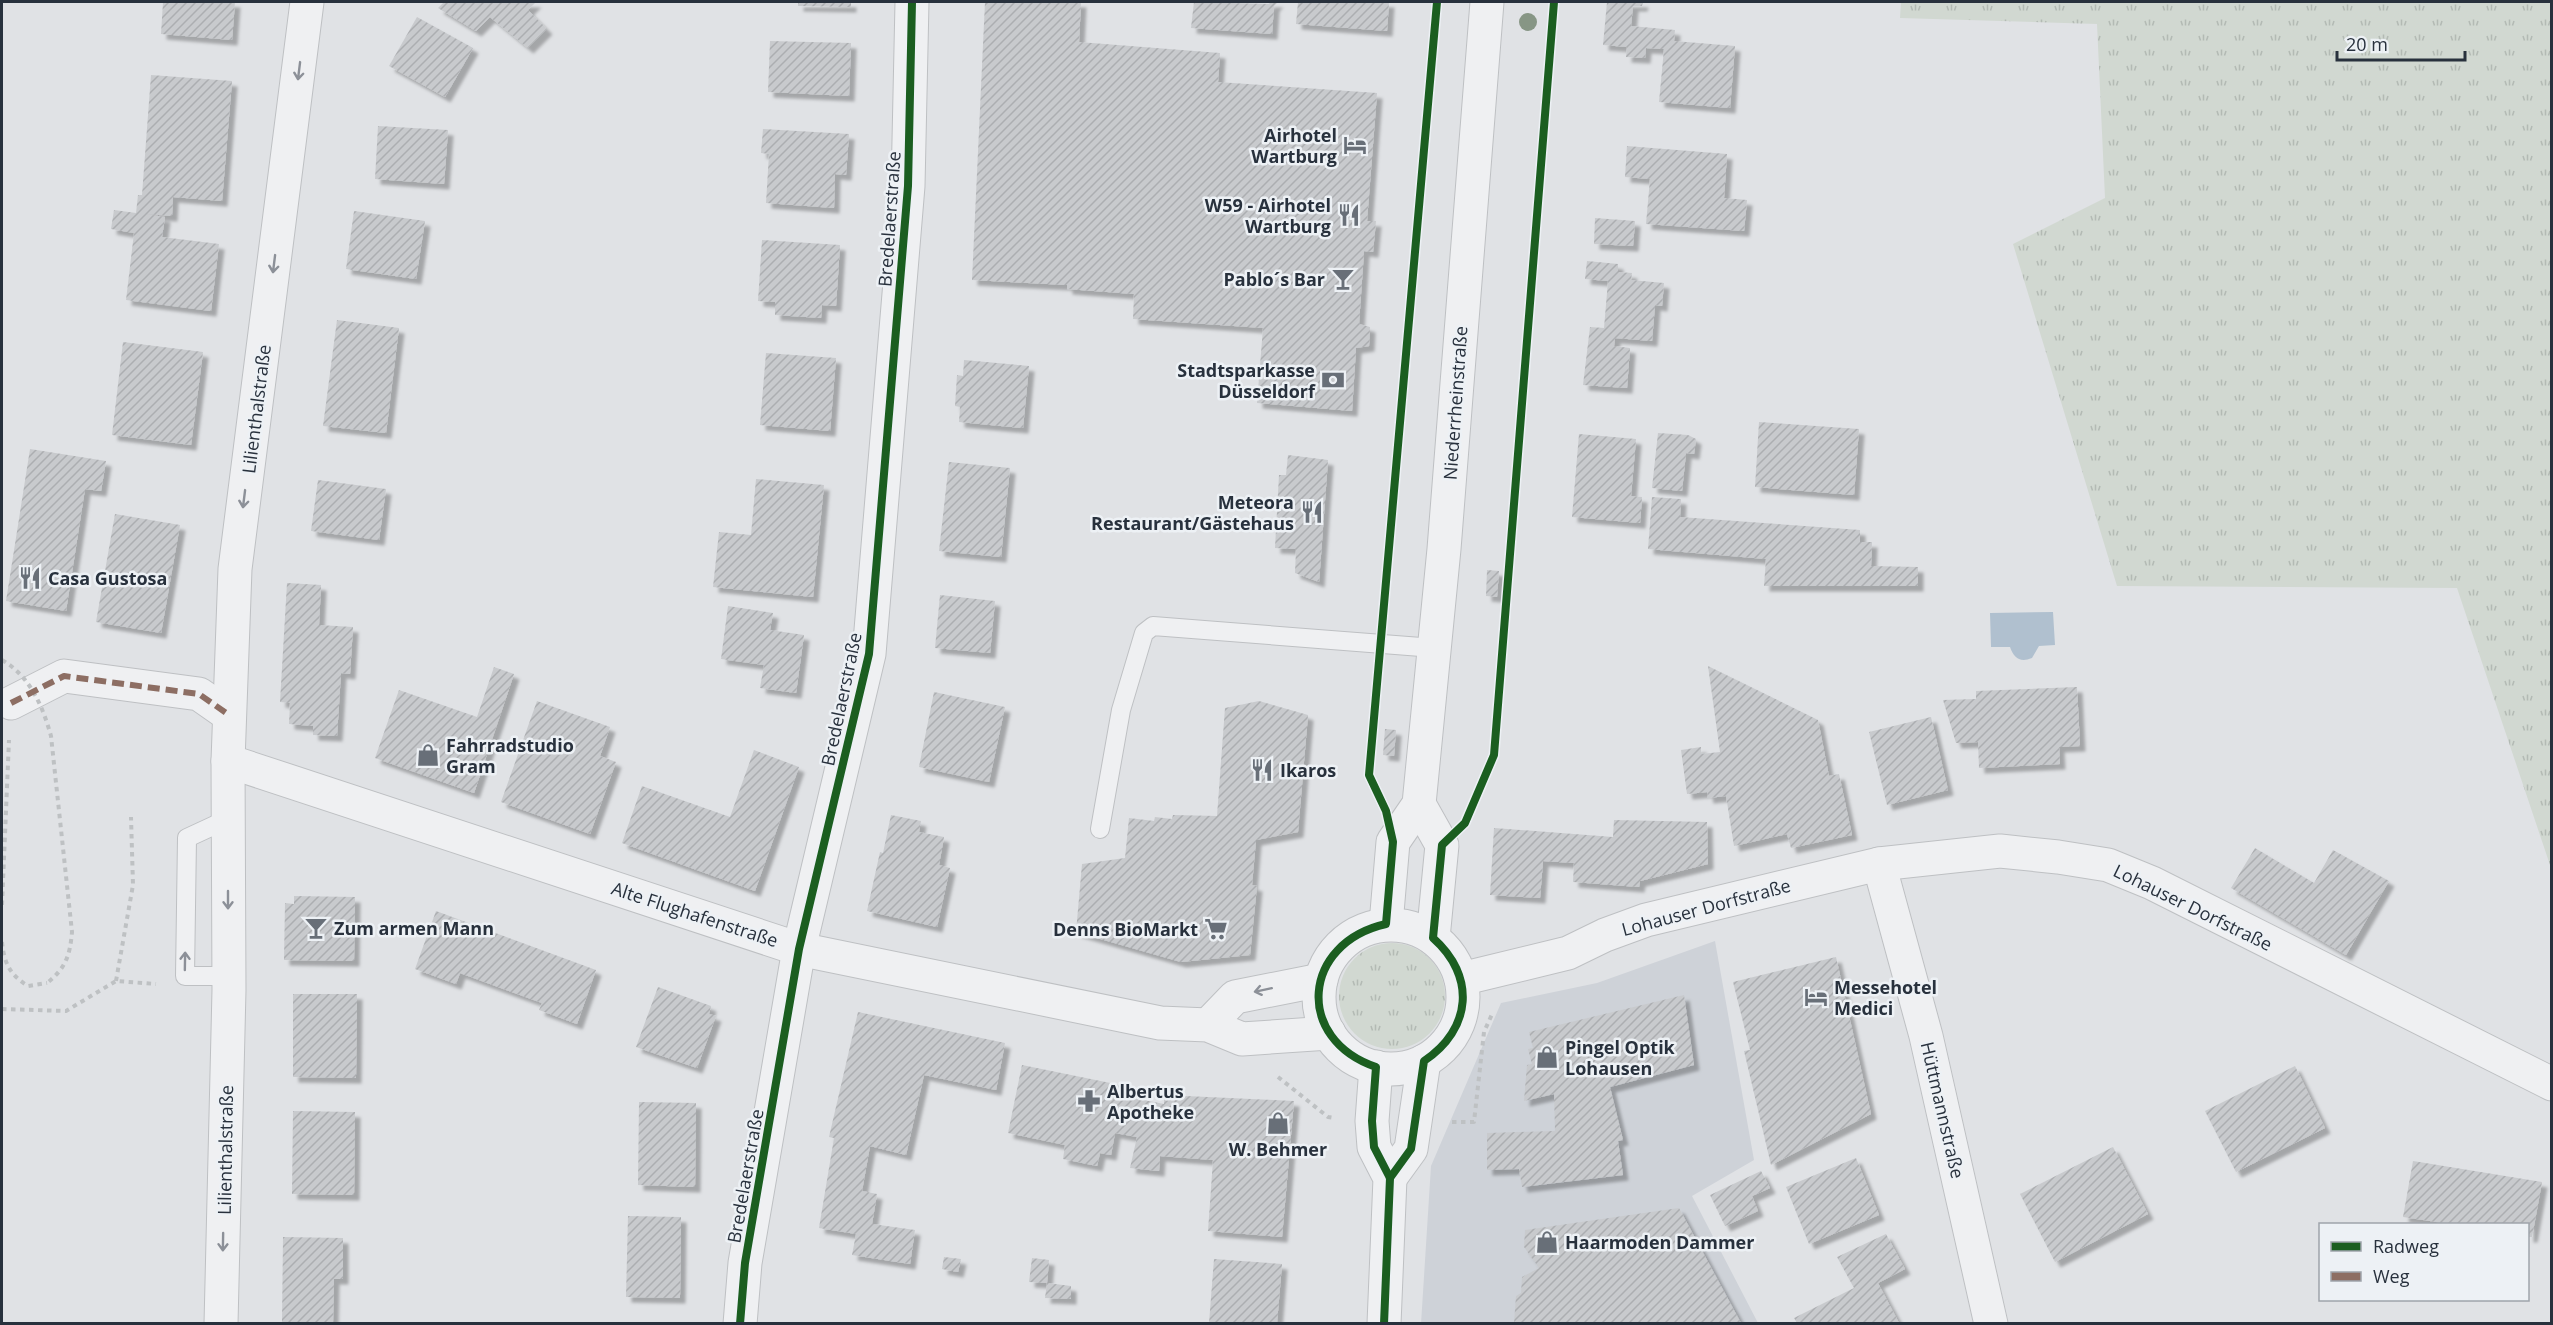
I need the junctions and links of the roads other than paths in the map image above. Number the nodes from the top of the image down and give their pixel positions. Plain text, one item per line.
1 (912, 2) edge
2 (1487, 2) edge
3 (312, 5) edge
4 (1434, 648) junction
5 (10, 703) road end
6 (229, 715) junction
7 (228, 761) junction
8 (1419, 804) junction
9 (1100, 829) dead end
10 (228, 830) junction
11 (1879, 864) junction
12 (1386, 924) junction
13 (1433, 938) junction
14 (799, 949) junction
15 (229, 976) junction
16 (1461, 979) junction
17 (1321, 980) junction
18 (1208, 1025) junction
19 (1329, 1033) junction
20 (1424, 1061) junction
21 (1376, 1067) junction
22 (2552, 1084) edge
23 (1390, 1178) junction
24 (220, 1323) edge
25 (740, 1323) edge
26 (1384, 1323) edge
27 (1991, 1323) edge

1 - 14 street, Bredelaerstraße
2 - 4 street, Niederrheinstraße
3 -> 6 street, Lilienthalstraße
4 - 8 street, Niederrheinstraße
4 - 9 lane
5 - 6 street
6 - 7 street, Lilienthalstraße
7 - 10 street, Lilienthalstraße
7 - 14 street, Alte Flughafenstraße
8 - 12 street, Niederrheinstraße
8 - 13 street
10 -> 15 street, Lilienthalstraße
15 -> 10 lane
11 - 16 street, Lohauser Dorfstraße
11 - 22 street, Lohauser Dorfstraße
11 - 27 street, Hüttmannstraße
12 - 13 street
12 - 17 street
13 - 16 street
14 - 18 street, Alte Flughafenstraße
14 - 25 street, Bredelaerstraße
15 -> 24 street, Lilienthalstraße
16 - 20 street
17 -> 18 street
17 - 19 street
18 - 19 street, Alte Flughafenstraße
19 - 21 street
20 - 21 street
20 - 23 street
21 - 23 street
23 - 26 street

